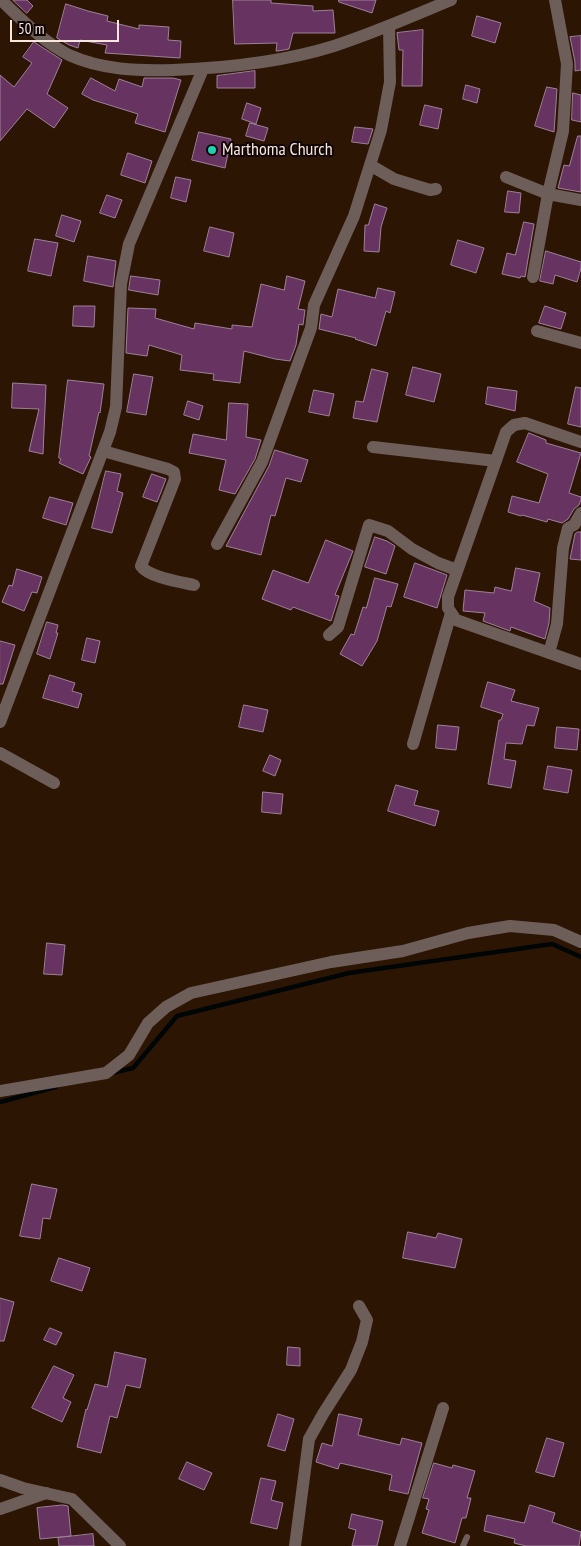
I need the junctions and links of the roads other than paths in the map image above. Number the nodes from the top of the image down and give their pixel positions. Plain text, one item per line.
1 (1, 0) edge
2 (451, 0) edge
3 (555, 0) edge
4 (389, 26) junction
5 (204, 69) junction
6 (370, 165) junction
7 (506, 177) dead end
8 (436, 189) dead end
9 (548, 194) junction
10 (581, 200) edge
11 (533, 277) dead end
12 (537, 331) dead end
13 (581, 343) edge
14 (581, 442) edge
15 (373, 447) dead end
16 (103, 451) junction
17 (496, 461) junction
18 (581, 513) edge
19 (217, 544) dead end
20 (457, 570) junction
21 (194, 586) dead end
22 (451, 613) junction
23 (329, 635) dead end
24 (549, 653) junction
25 (581, 664) edge
26 (0, 722) edge
27 (413, 744) dead end
28 (0, 753) edge
29 (54, 783) dead end
30 (581, 942) edge
31 (0, 1090) edge
32 (359, 1306) dead end
33 (443, 1408) dead end
34 (0, 1480) edge
35 (46, 1493) junction
36 (0, 1509) edge
37 (467, 1537) dead end
38 (120, 1546) edge
39 (295, 1546) edge
40 (400, 1546) edge
41 (463, 1546) edge

1 - 5 street
2 - 4 street
3 - 9 street
4 - 5 street
4 - 6 street
5 - 16 street
6 - 8 street
6 - 19 street
7 - 9 street
9 - 10 street
9 - 11 street
12 - 13 street
14 - 17 street
15 - 17 street
16 - 21 street
16 - 26 street
17 - 20 street
18 - 24 street
20 - 22 street
20 - 23 street
22 - 24 street
22 - 27 street
24 - 25 street
28 - 29 street
30 - 31 street
32 - 39 street
33 - 40 street
34 - 35 street
35 - 36 street
35 - 38 street
37 - 41 lane

